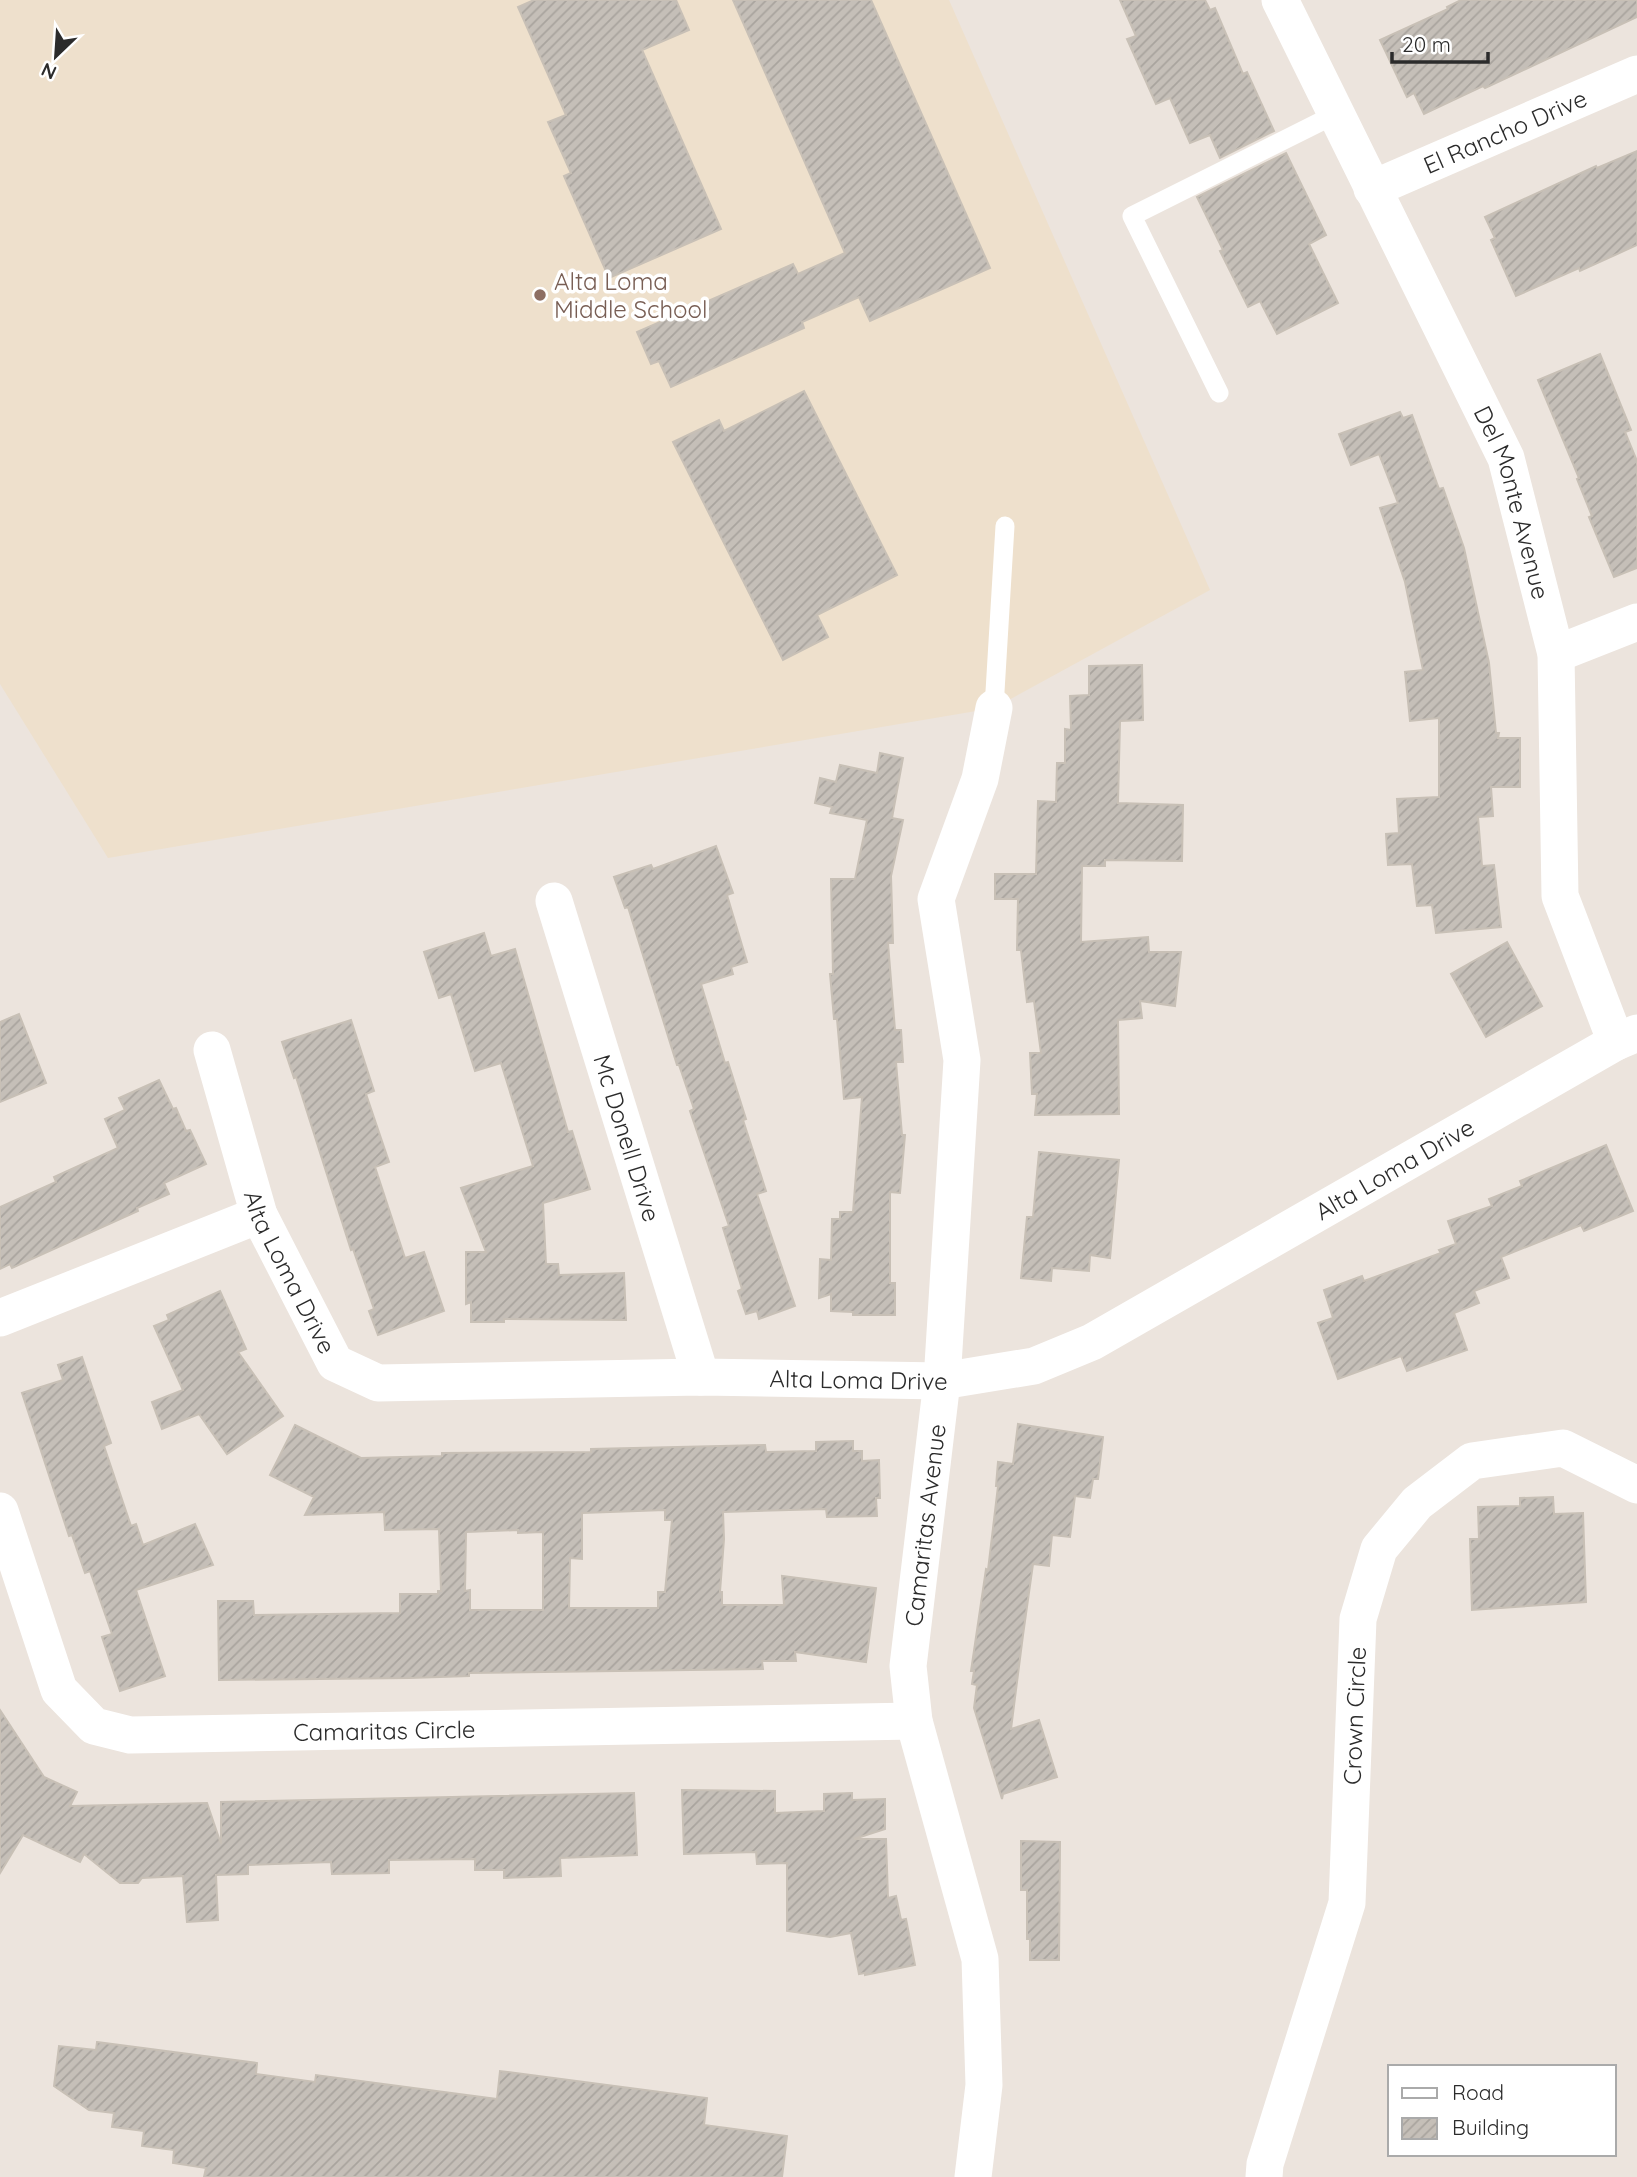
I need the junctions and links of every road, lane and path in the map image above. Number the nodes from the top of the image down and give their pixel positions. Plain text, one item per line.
1 (1280, 0) edge
2 (1637, 74) edge
3 (1336, 114) junction
4 (1372, 189) junction
5 (1219, 393) dead end
6 (1005, 526) dead end
7 (1637, 622) edge
8 (1556, 654) junction
9 (994, 708) joint
10 (554, 901) dead end
11 (1627, 1037) edge
12 (212, 1050) dead end
13 (259, 1215) junction
14 (0, 1318) edge
15 (701, 1377) junction
16 (942, 1381) junction
17 (1637, 1485) edge
18 (0, 1511) edge
19 (915, 1721) junction
20 (973, 2177) edge
21 (1264, 2177) edge

1 - 3 street, Del Monte Avenue
2 - 4 street, El Rancho Drive
3 - 4 street, Del Monte Avenue
3 - 5 lane
4 - 8 street, Del Monte Avenue
6 - 9 lane
7 - 8 street
8 - 11 street, Del Monte Avenue
9 - 16 street, Camaritas Avenue
10 - 15 street, Mc Donell Drive
11 - 16 street, Alta Loma Drive
12 - 13 street, Alta Loma Drive
13 - 14 street
13 - 15 street, Alta Loma Drive
15 - 16 street, Alta Loma Drive
16 - 19 street, Camaritas Avenue
17 - 21 street, Crown Circle
18 - 19 street, Camaritas Circle
19 - 20 street, Camaritas Avenue

